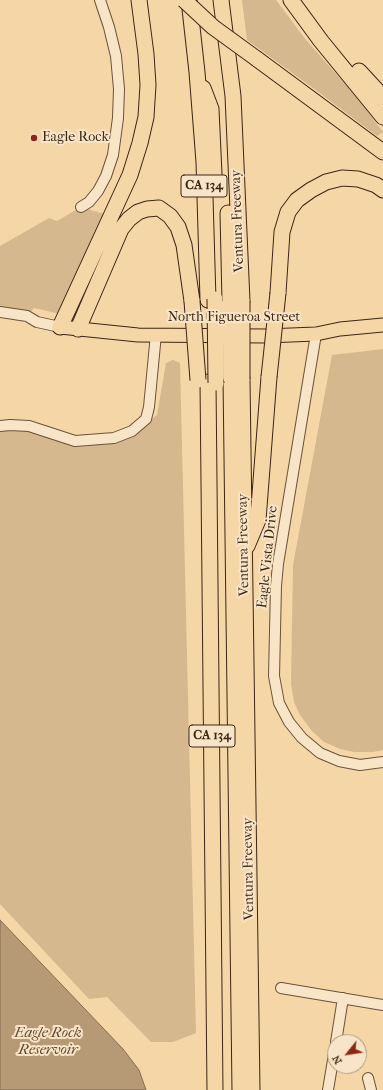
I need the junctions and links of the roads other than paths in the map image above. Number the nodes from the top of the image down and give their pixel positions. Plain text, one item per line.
1 (100, 0) edge
2 (139, 0) edge
3 (184, 0) edge
4 (189, 0) edge
5 (221, 0) edge
6 (291, 0) edge
7 (296, 0) edge
8 (383, 97) edge
9 (383, 117) edge
10 (383, 152) edge
11 (383, 190) edge
12 (81, 208) dead end
13 (0, 312) edge
14 (383, 325) edge
15 (60, 327) junction
16 (78, 329) junction
17 (156, 334) junction
18 (316, 334) junction
19 (237, 378) junction
20 (208, 382) junction
21 (0, 426) edge
22 (244, 553) junction
23 (383, 762) edge
24 (281, 988) dead end
25 (343, 998) junction
26 (383, 1005) edge
27 (337, 1034) edge
28 (331, 1074) edge
29 (368, 1078) dead end
30 (215, 1090) edge
31 (225, 1090) edge
32 (240, 1090) edge
33 (252, 1090) edge
34 (328, 1090) edge
35 (372, 1090) edge

1 - 12 street
2 - 15 highway
3 - 10 highway, bridge
4 - 20 highway, CA 134
5 - 19 highway, Ventura Freeway / CA 134, bridge
6 - 9 highway
7 - 8 highway
11 - 22 highway, bridge
13 - 15 street
14 - 18 main road, North Figueroa Street
15 - 16 main road
16 - 17 main road
16 - 20 highway, bridge
17 - 18 main road, North Figueroa Street
17 - 21 street, North Figueroa Street
18 - 23 street, Eagle Vista Drive
19 - 22 highway, Ventura Freeway / CA 134
19 - 32 highway
20 - 30 highway, CA 134
20 - 31 highway
22 - 33 highway, Ventura Freeway / CA 134
24 - 25 street
25 - 26 street
25 - 27 street
28 - 34 street
29 - 35 street

